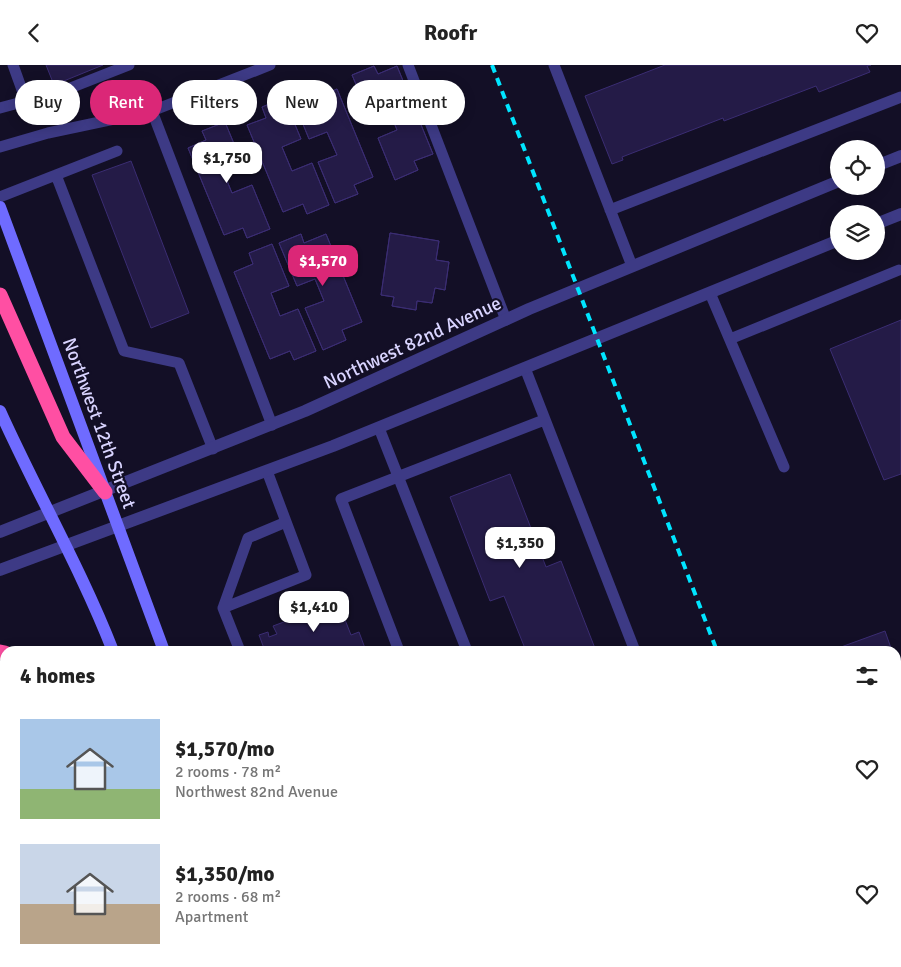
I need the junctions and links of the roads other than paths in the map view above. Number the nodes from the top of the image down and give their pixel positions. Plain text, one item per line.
1 (13, 65) edge
2 (129, 65) edge
3 (270, 65) edge
4 (408, 65) edge
5 (555, 65) edge
6 (18, 80) edge
7 (80, 84) edge
8 (901, 97) edge
9 (15, 104) edge
10 (162, 107) edge
11 (0, 108) edge
12 (90, 124) edge
13 (157, 125) edge
14 (0, 147) edge
15 (117, 151) dead end
16 (901, 156) edge
17 (885, 162) edge
18 (56, 175) junction
19 (830, 185) edge
20 (0, 197) edge
21 (0, 207) edge
22 (610, 210) junction
23 (901, 214) edge
24 (885, 220) edge
25 (830, 244) edge
26 (632, 266) junction
27 (899, 270) dead end
28 (710, 293) junction
29 (0, 295) edge
30 (506, 320) junction
31 (730, 339) junction
32 (524, 368) junction
33 (0, 411) edge
34 (544, 420) junction
35 (272, 425) junction
36 (379, 428) junction
37 (213, 449) junction
38 (784, 467) dead end
39 (267, 471) junction
40 (398, 476) junction
41 (106, 491) junction
42 (48, 513) junction
43 (286, 522) junction
44 (118, 526) junction
45 (0, 532) edge
46 (64, 545) junction
47 (0, 570) edge
48 (223, 608) junction
49 (110, 646) edge
50 (162, 646) edge
51 (238, 646) edge
52 (397, 646) edge
53 (465, 646) edge
54 (633, 646) edge

1 - 6 lane
2 - 7 lane
3 - 10 lane
4 - 30 lane
5 - 22 lane
8 - 22 lane
9 - 11 lane
12 - 14 lane
13 - 35 lane
15 - 18 lane
16 - 17 street
18 - 20 lane
18 - 37 lane
19 - 26 street, Northwest 82nd Avenue
21 - 41 main road, Northwest 12th Street
22 - 26 lane
23 - 24 street
25 - 28 street
26 - 30 street, Northwest 82nd Avenue
27 - 31 lane
28 - 31 lane
28 - 32 street
29 - 41 highway
30 - 35 street, Northwest 82nd Avenue
31 - 38 lane
32 - 34 lane
32 - 36 street
33 - 42 main road
34 - 40 lane
34 - 54 lane
35 - 37 street, Northwest 82nd Avenue
36 - 39 street
36 - 40 lane
37 - 41 street, Northwest 82nd Avenue
39 - 43 lane
39 - 44 street
40 - 52 lane
40 - 53 lane
41 - 42 street, Northwest 82nd Avenue
41 - 44 main road, Northwest 12th Street
42 - 45 street, Northwest 82nd Avenue
42 - 46 main road
43 - 48 lane
43 - 48 lane
44 - 46 street
44 - 50 main road, Northwest 12th Street
46 - 47 street
46 - 49 main road
48 - 51 lane

